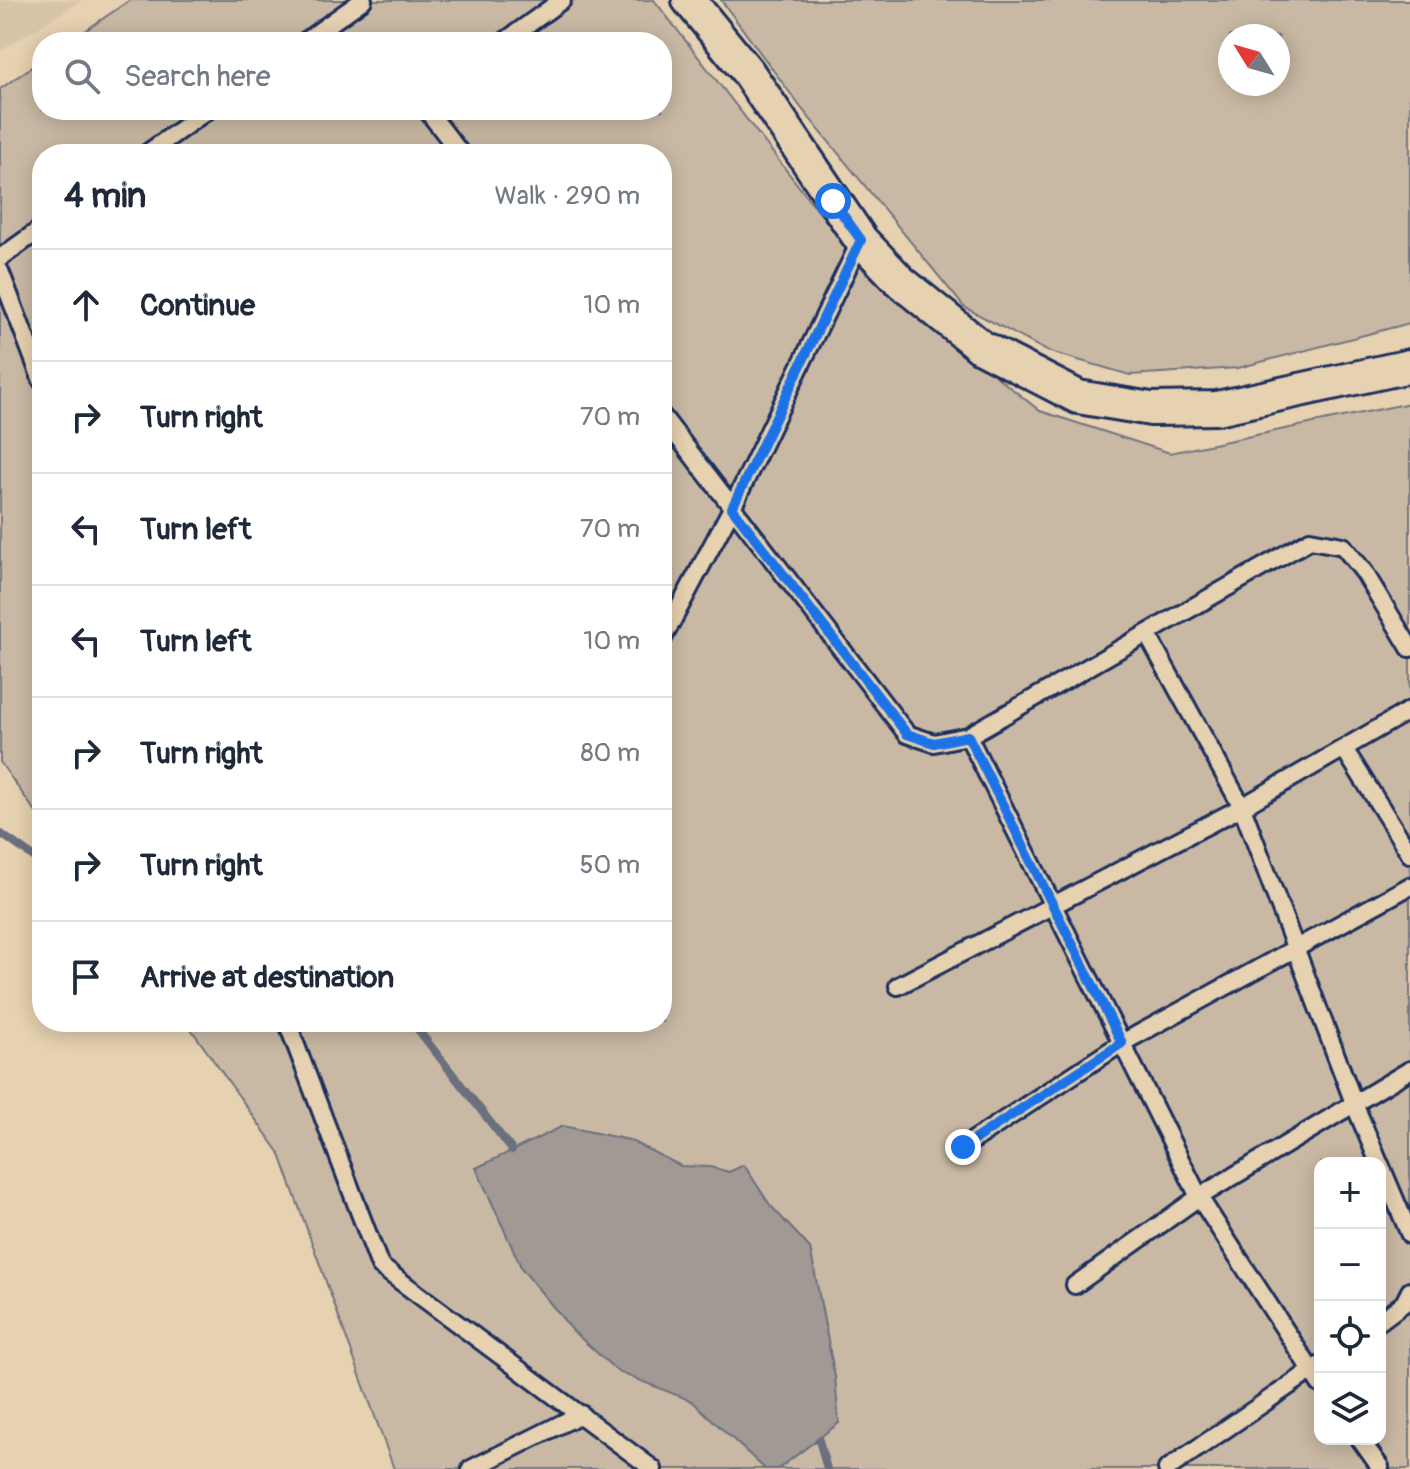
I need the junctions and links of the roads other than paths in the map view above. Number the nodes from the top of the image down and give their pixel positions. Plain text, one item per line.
1 (363, 0) edge
2 (562, 0) edge
3 (689, 0) edge
4 (318, 32) edge
5 (518, 32) edge
6 (194, 120) edge
7 (435, 120) edge
8 (160, 144) edge
9 (453, 144) edge
10 (32, 235) edge
11 (861, 240) junction
12 (0, 258) edge
13 (0, 271) edge
14 (32, 355) edge
15 (1410, 366) edge
16 (672, 429) edge
17 (732, 508) junction
18 (672, 621) edge
19 (1147, 634) junction
20 (1410, 648) edge
21 (1410, 710) edge
22 (968, 736) junction
23 (1345, 750) junction
24 (1242, 807) junction
25 (1410, 854) edge
26 (1410, 886) edge
27 (1054, 905) junction
28 (1296, 947) junction
29 (898, 986) dead end
30 (291, 1032) edge
31 (1122, 1043) junction
32 (1410, 1070) edge
33 (1354, 1103) junction
34 (963, 1147) dead end
35 (1377, 1157) edge
36 (1386, 1178) edge
37 (1199, 1197) junction
38 (1410, 1235) edge
39 (1075, 1285) dead end
40 (1410, 1291) edge
41 (1386, 1316) edge
42 (1314, 1369) edge
43 (1314, 1375) edge
44 (581, 1414) junction
45 (1364, 1445) edge
46 (1380, 1467) dead end
47 (471, 1469) edge
48 (653, 1469) edge
49 (1167, 1469) edge

1 - 4 lane
2 - 5 lane
3 - 11 street
6 - 8 lane
7 - 9 lane
10 - 12 lane
11 - 15 street
11 - 17 lane
13 - 14 lane
16 - 17 lane
17 - 18 lane
17 - 22 lane
19 - 20 lane
19 - 22 lane
19 - 24 lane
21 - 23 lane
22 - 27 lane
23 - 24 lane
23 - 25 lane
24 - 27 lane
24 - 28 lane
26 - 28 lane
27 - 29 lane
27 - 31 lane
28 - 31 lane
28 - 33 lane
30 - 44 lane
31 - 34 lane
31 - 37 lane
32 - 33 lane
33 - 35 lane
33 - 37 lane
36 - 38 lane
37 - 39 lane
37 - 42 lane
40 - 41 lane
43 - 49 lane
44 - 47 lane
44 - 48 lane
45 - 46 lane

